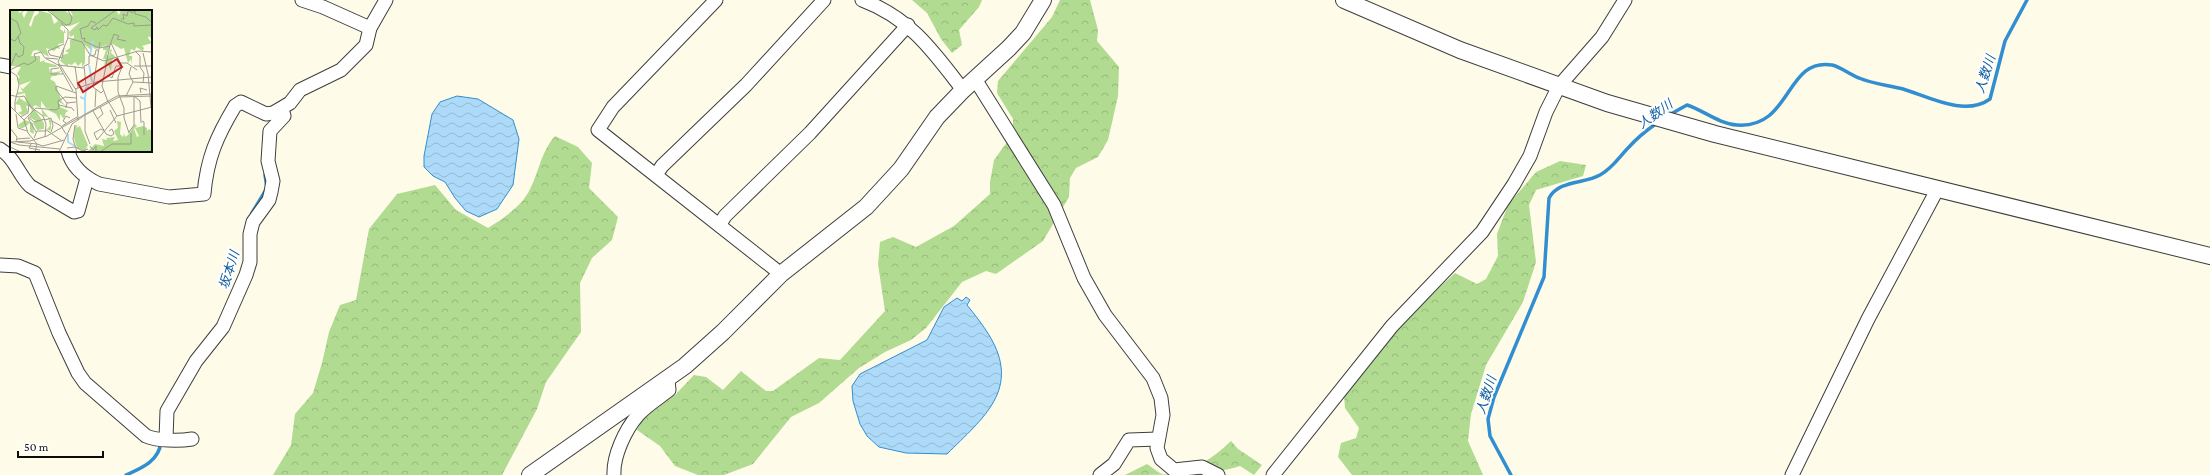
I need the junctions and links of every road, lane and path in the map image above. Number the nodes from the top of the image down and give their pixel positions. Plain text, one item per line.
1 (302, 0) edge
2 (386, 0) edge
3 (716, 0) edge
4 (824, 0) edge
5 (862, 0) edge
6 (1043, 0) edge
7 (1344, 0) edge
8 (1624, 0) edge
9 (908, 25) junction
10 (370, 28) junction
11 (0, 65) edge
12 (10, 67) edge
13 (975, 79) junction
14 (1559, 86) junction
15 (963, 90) junction
16 (282, 109) junction
17 (0, 149) edge
18 (68, 152) edge
19 (656, 175) junction
20 (88, 179) junction
21 (1937, 190) junction
22 (720, 224) junction
23 (2210, 256) edge
24 (0, 265) edge
25 (780, 274) junction
26 (668, 380) junction
27 (166, 439) junction
28 (192, 439) dead end
29 (1158, 439) junction
30 (530, 475) edge
31 (614, 475) edge
32 (1100, 475) edge
33 (1218, 475) edge
34 (1272, 475) edge
35 (1792, 475) edge

1 - 10 street
2 - 10 street
3 - 19 street
4 - 19 street
5 - 9 street
6 - 13 street
7 - 14 street
8 - 14 street
9 - 15 street
9 - 22 street
10 - 16 street
11 - 12 street
13 - 15 street
13 - 29 street
14 - 21 street
14 - 34 street
15 - 25 street
16 - 20 street
16 - 27 street
17 - 20 street
18 - 20 street
19 - 22 street
21 - 23 street
21 - 35 street
22 - 25 street
24 - 27 street
25 - 26 street
26 - 30 street
26 - 31 street
27 - 28 street
29 - 32 street
29 - 33 street

